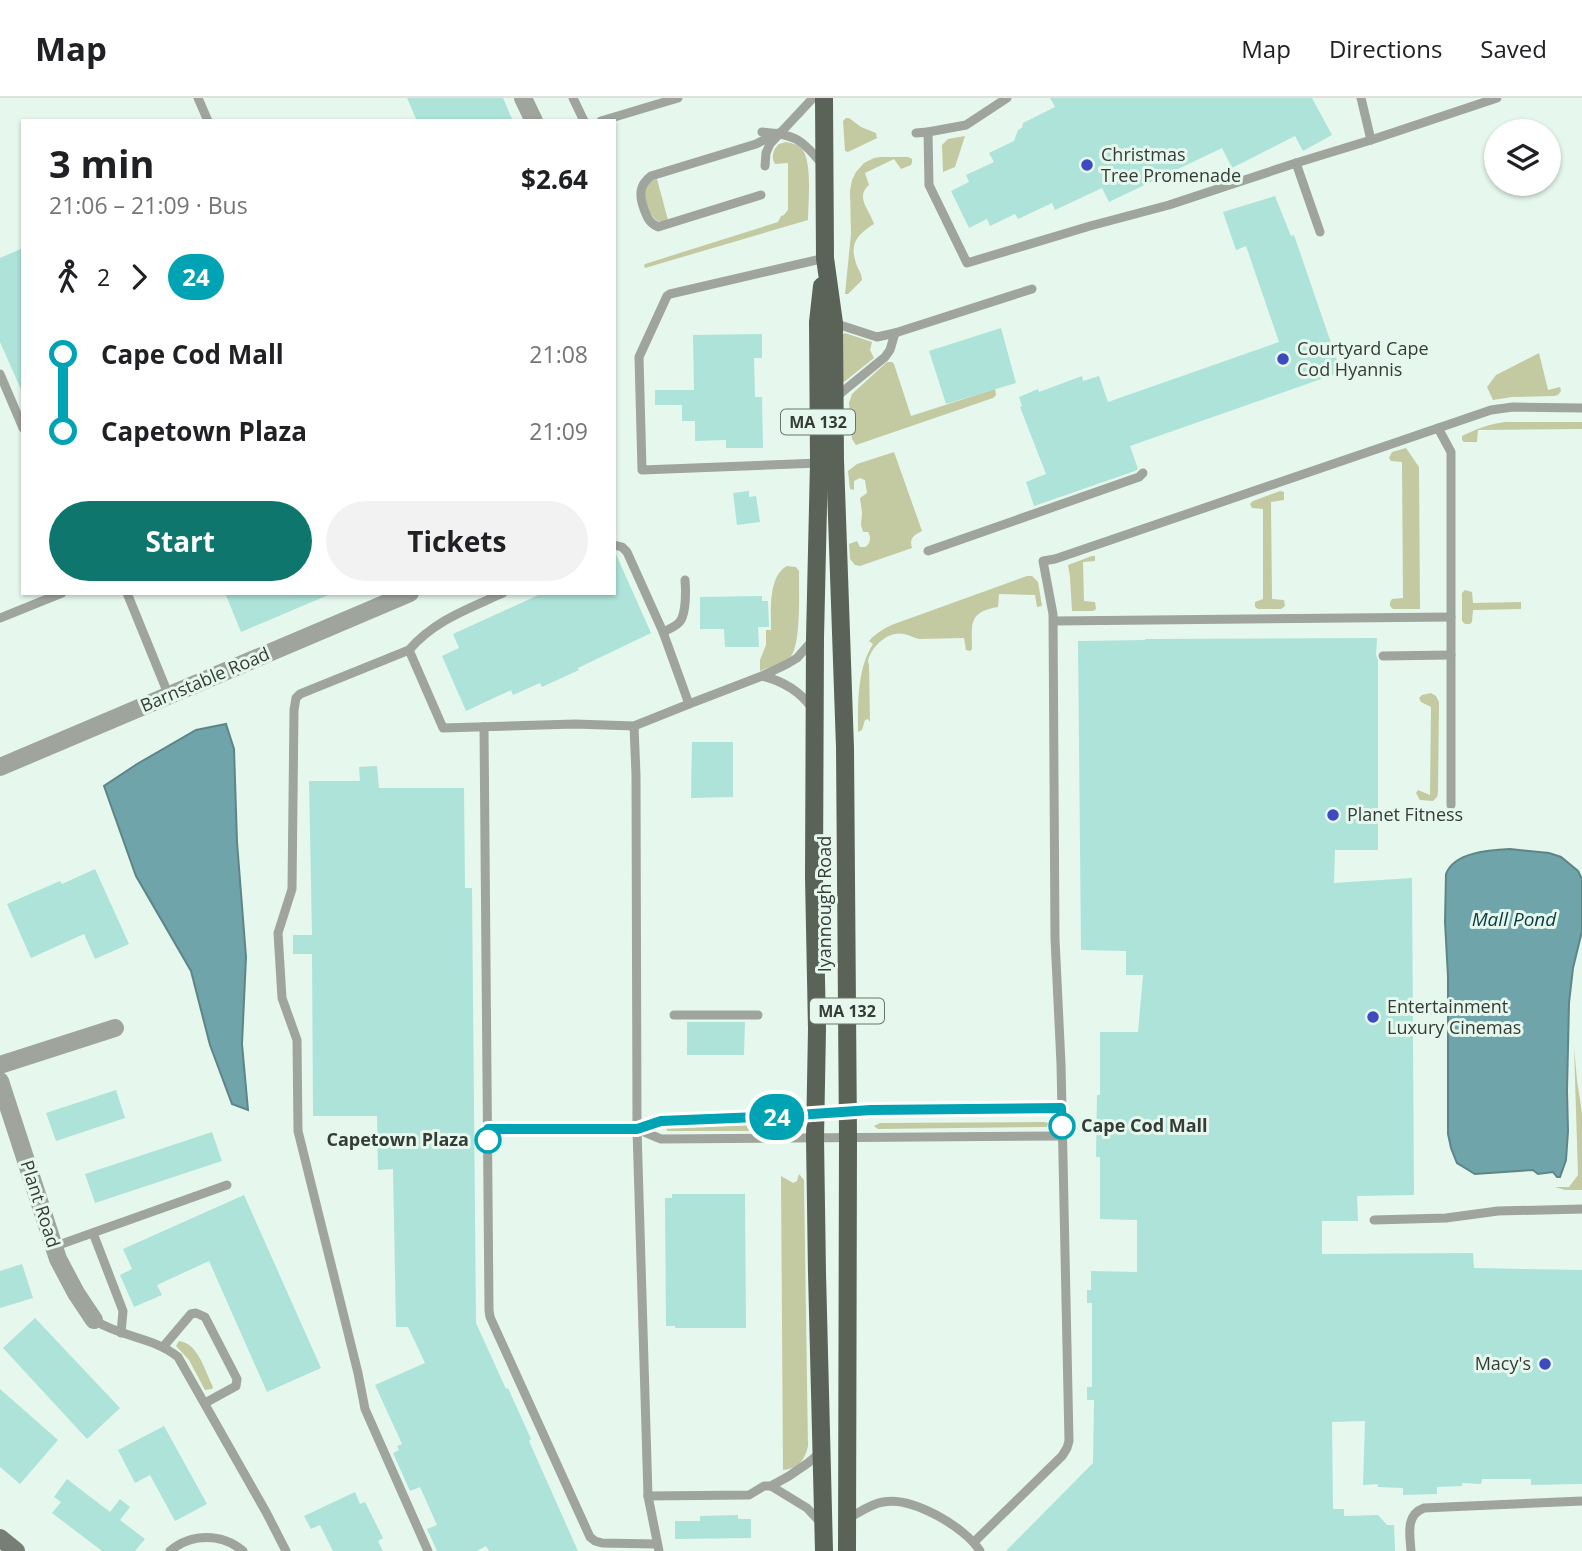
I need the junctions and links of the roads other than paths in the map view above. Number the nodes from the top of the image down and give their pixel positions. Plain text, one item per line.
1 (198, 98) edge
2 (523, 98) edge
3 (573, 98) edge
4 (678, 98) edge
5 (813, 98) edge
6 (824, 98) edge
7 (1007, 98) edge
8 (1361, 98) edge
9 (1497, 98) edge
10 (207, 119) edge
11 (533, 119) edge
12 (583, 119) edge
13 (608, 119) edge
14 (762, 132) dead end
15 (928, 132) junction
16 (778, 133) junction
17 (916, 133) dead end
18 (1371, 140) junction
19 (1296, 163) junction
20 (765, 166) dead end
21 (824, 167) junction
22 (761, 195) dead end
23 (1320, 232) dead end
24 (825, 258) junction
25 (1032, 289) dead end
26 (834, 323) junction
27 (895, 332) junction
28 (0, 374) edge
29 (834, 398) junction
30 (1582, 408) edge
31 (21, 423) edge
32 (1438, 428) junction
33 (818, 463) junction
34 (1143, 472) dead end
35 (616, 546) edge
36 (928, 551) dead end
37 (685, 580) dead end
38 (57, 595) edge
39 (128, 595) edge
40 (405, 595) edge
41 (499, 595) edge
42 (1451, 617) junction
43 (0, 618) edge
44 (1054, 621) junction
45 (663, 632) junction
46 (815, 638) junction
47 (410, 650) junction
48 (1451, 655) junction
49 (1383, 656) dead end
50 (762, 676) junction
51 (169, 696) junction
52 (689, 704) junction
53 (815, 712) junction
54 (634, 726) junction
55 (484, 727) junction
56 (0, 767) edge
57 (1451, 806) dead end
58 (674, 1014) dead end
59 (758, 1015) dead end
60 (115, 1028) dead end
61 (0, 1065) edge
62 (0, 1081) edge
63 (1061, 1108) junction
64 (848, 1112) junction
65 (816, 1113) junction
66 (488, 1129) junction
67 (637, 1129) junction
68 (1062, 1136) junction
69 (816, 1138) junction
70 (848, 1138) junction
71 (227, 1185) dead end
72 (1582, 1209) edge
73 (1374, 1220) dead end
74 (93, 1233) junction
75 (54, 1247) junction
76 (94, 1320) joint
77 (121, 1333) junction
78 (163, 1347) junction
79 (205, 1404) junction
80 (821, 1452) junction
81 (771, 1486) junction
82 (648, 1496) junction
83 (1582, 1501) edge
84 (847, 1519) junction
85 (823, 1525) junction
86 (0, 1538) edge
87 (974, 1542) junction
88 (658, 1547) edge
89 (16, 1551) edge
90 (170, 1551) edge
91 (243, 1551) edge
92 (286, 1551) edge
93 (428, 1551) edge
94 (824, 1551) edge
95 (847, 1551) edge
96 (980, 1551) edge
97 (1411, 1551) edge

1 - 10 lane
2 - 11 street
3 - 12 lane
4 - 13 lane
5 - 16 lane
6 - 21 main road, Iyannough Road / MA 132
7 - 15 lane
8 - 18 lane
9 - 18 lane
14 - 16 lane
15 - 17 lane
15 - 19 lane
16 - 20 lane
16 - 21 lane
16 - 22 lane
18 - 19 lane
19 - 23 lane
21 - 24 main road, Iyannough Road / MA 132
24 - 26 main road, Iyannough Road / MA 132
24 - 33 main road, Iyannough Road / MA 132
24 - 33 lane
25 - 27 lane
26 - 27 lane
26 - 29 main road, Iyannough Road / MA 132
27 - 29 lane
28 - 31 lane
29 - 64 main road, Iyannough Road / MA 132
30 - 32 lane
32 - 42 lane
32 - 44 lane
33 - 46 main road, Iyannough Road / MA 132
34 - 36 lane
35 - 45 lane
37 - 45 lane
38 - 43 lane
39 - 51 lane
40 - 51 street, Barnstable Road
41 - 47 lane
42 - 44 lane
42 - 48 lane
44 - 63 lane
45 - 52 lane
46 - 50 lane
46 - 53 main road, Iyannough Road / MA 132
47 - 55 lane
47 - 93 lane
48 - 49 lane
48 - 57 lane
50 - 52 lane
50 - 53 lane
51 - 56 street, Barnstable Road
52 - 54 lane
53 - 65 main road, Iyannough Road / MA 132
54 - 55 lane
54 - 67 lane
55 - 66 lane
58 - 59 lane
60 - 61 street
62 - 75 street, Plant Road
63 - 64 lane
63 - 68 lane
64 - 65 lane
64 - 70 main road, Iyannough Road / MA 132
65 - 67 lane
65 - 69 main road, Iyannough Road / MA 132
66 - 67 lane
66 - 88 lane
67 - 69 lane
67 - 82 lane
68 - 70 lane
68 - 87 lane
69 - 70 lane
69 - 80 main road, Iyannough Road / MA 132
70 - 84 main road, Iyannough Road / MA 132
71 - 74 lane
72 - 73 lane
74 - 75 lane
74 - 77 lane
75 - 76 street, Plant Road
76 - 77 lane
77 - 78 lane
78 - 79 lane
78 - 79 lane
79 - 92 lane
80 - 81 lane
80 - 85 main road, Iyannough Road / MA 132
81 - 82 lane
81 - 85 lane
82 - 88 lane
83 - 97 lane
84 - 87 lane
84 - 95 main road, Iyannough Road / MA 132
85 - 94 main road, Iyannough Road / MA 132
86 - 89 street
87 - 96 lane
90 - 91 lane

